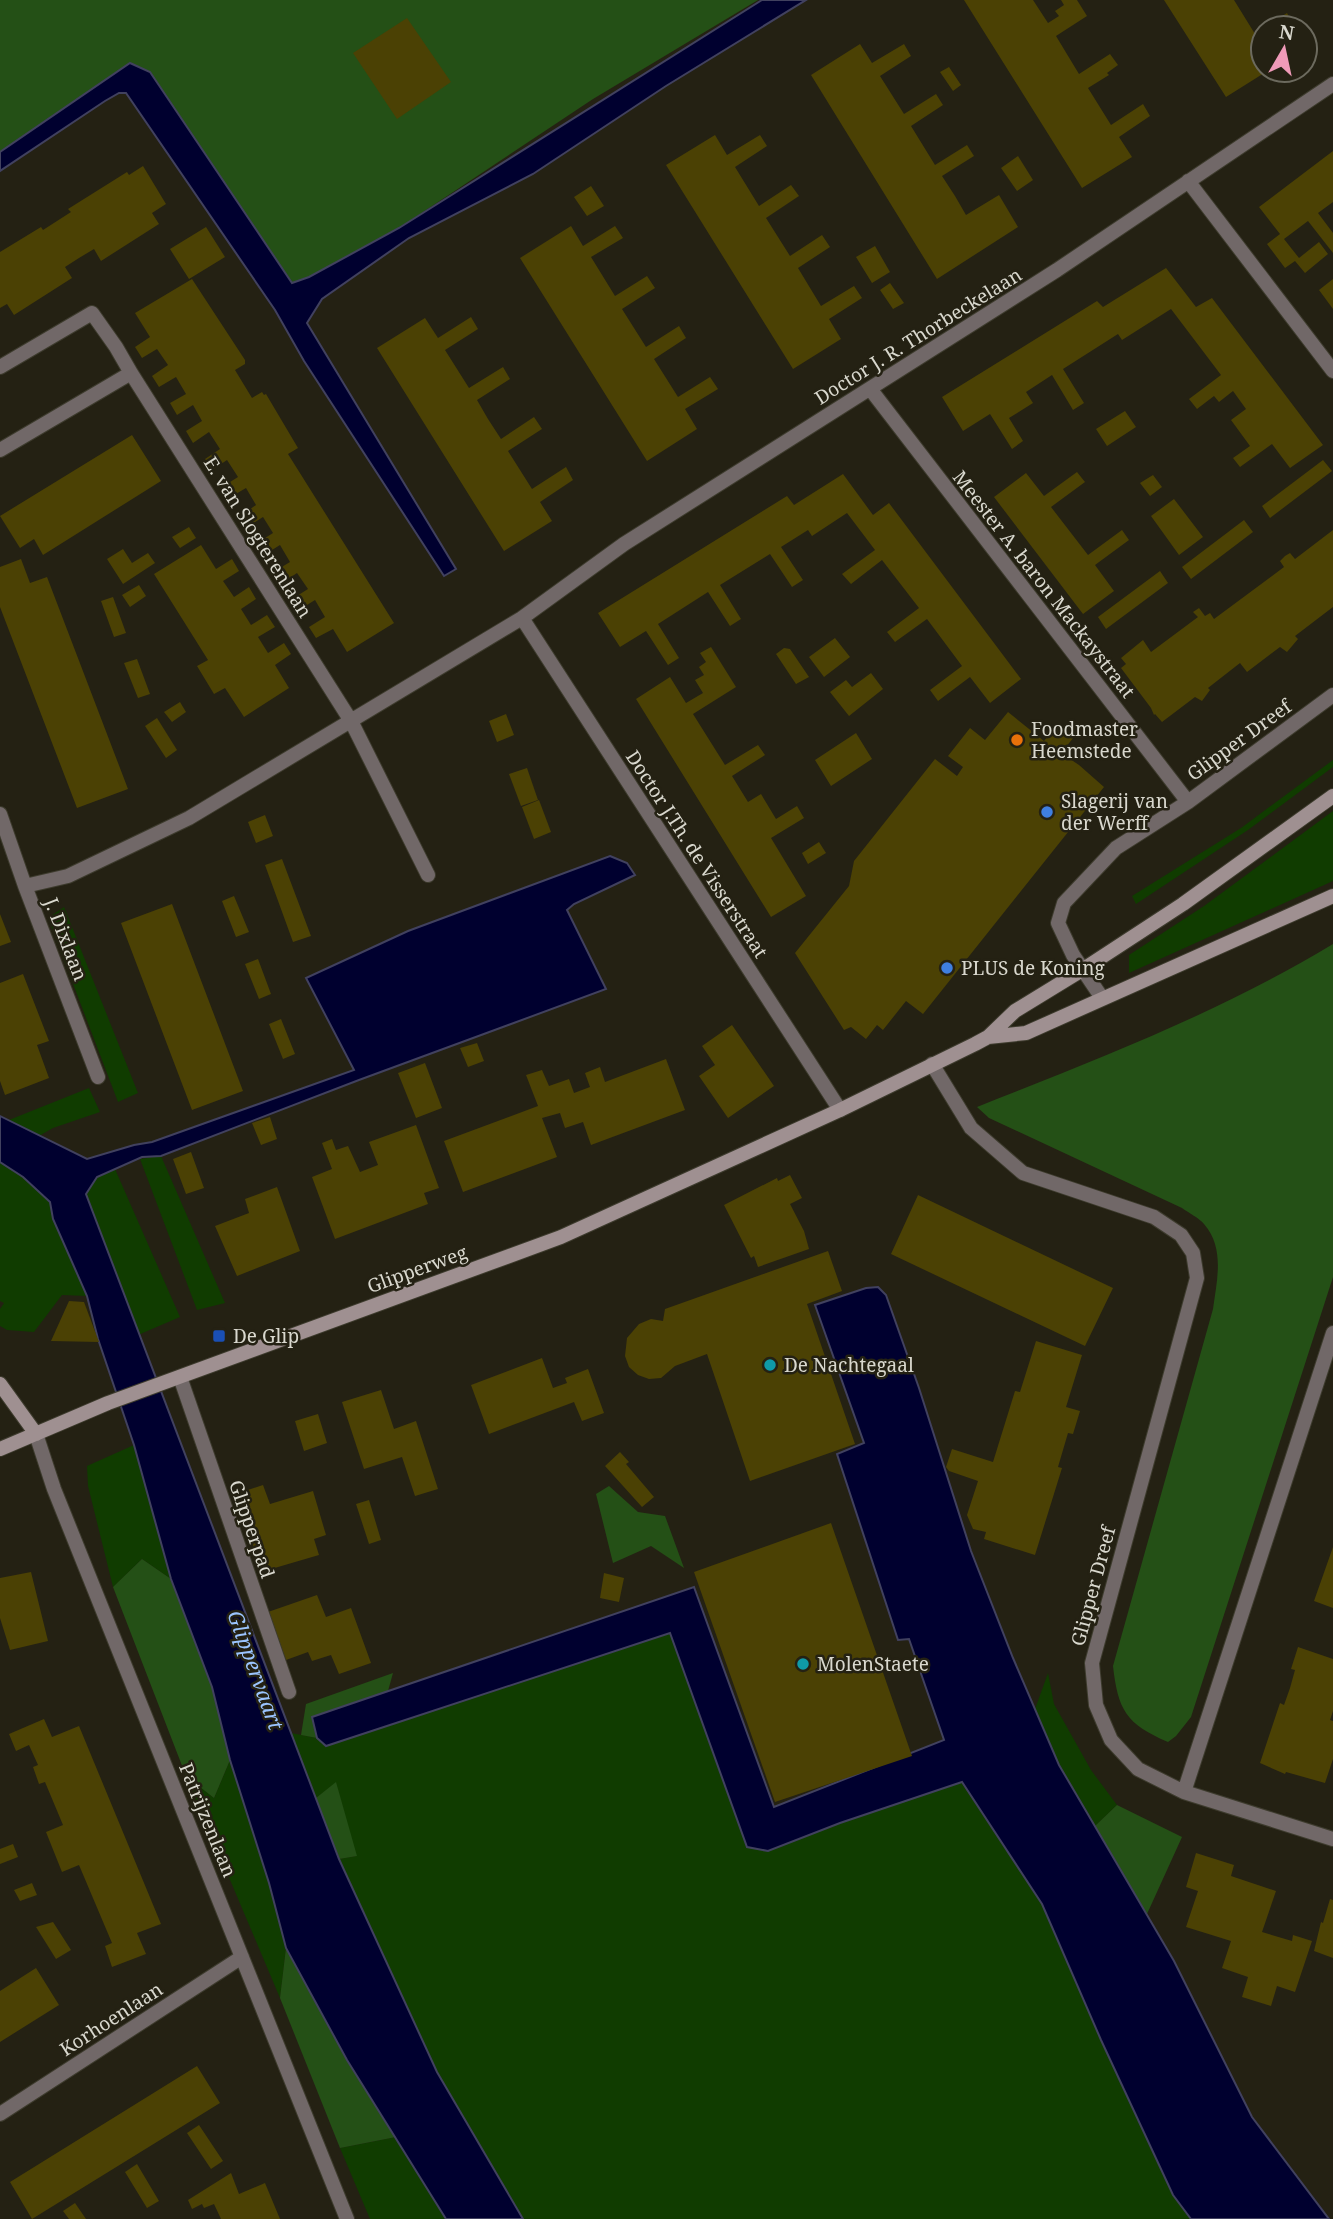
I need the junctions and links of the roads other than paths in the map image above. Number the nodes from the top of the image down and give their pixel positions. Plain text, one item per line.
1 (1333, 84) edge
2 (1188, 181) junction
3 (0, 367) edge
4 (1333, 371) edge
5 (131, 373) junction
6 (871, 390) junction
7 (0, 450) edge
8 (523, 618) junction
9 (1333, 695) edge
10 (351, 721) junction
11 (1333, 796) edge
12 (1188, 802) junction
13 (0, 814) edge
14 (428, 875) dead end
15 (25, 886) junction
16 (1333, 896) edge
17 (1082, 970) junction
18 (1102, 998) junction
19 (988, 1037) junction
20 (932, 1064) junction
21 (98, 1077) dead end
22 (840, 1110) junction
23 (1333, 1333) edge
24 (180, 1377) junction
25 (0, 1384) edge
26 (36, 1434) junction
27 (0, 1449) edge
28 (289, 1692) dead end
29 (1184, 1792) junction
30 (1333, 1839) edge
31 (242, 1957) junction
32 (0, 2114) edge
33 (347, 2219) edge

1 - 2 street, Doctor J. R. Thorbeckelaan
2 - 4 street
2 - 6 street, Doctor J. R. Thorbeckelaan
3 - 5 street, E. van Slogterenlaan
5 - 7 street
5 - 10 street, E. van Slogterenlaan
6 - 8 street, Doctor J. R. Thorbeckelaan
6 - 12 street, Meester A. baron Mackaystraat
8 - 10 street
8 - 22 street, Doctor J.Th. de Visserstraat
9 - 12 street, Glipper Dreef
10 - 14 street, E. van Slogterenlaan
10 - 15 street
11 - 17 street
12 - 17 street, Glipper Dreef
13 - 15 street, J. Dixlaan
15 - 21 street, J. Dixlaan
16 - 18 street
17 - 18 street, Glipper Dreef
17 - 19 street
18 - 19 street
19 - 20 street
20 - 22 street
20 - 29 street, Glipper Dreef
22 - 24 street, Glipperweg
23 - 29 street
24 - 26 street, Glipperweg
24 - 28 street, Glipperpad
25 - 26 street
26 - 27 street, Glipperweg
26 - 31 street, Patrijzenlaan
29 - 30 street, Glipper Dreef
31 - 32 street, Korhoenlaan
31 - 33 street, Patrijzenlaan

